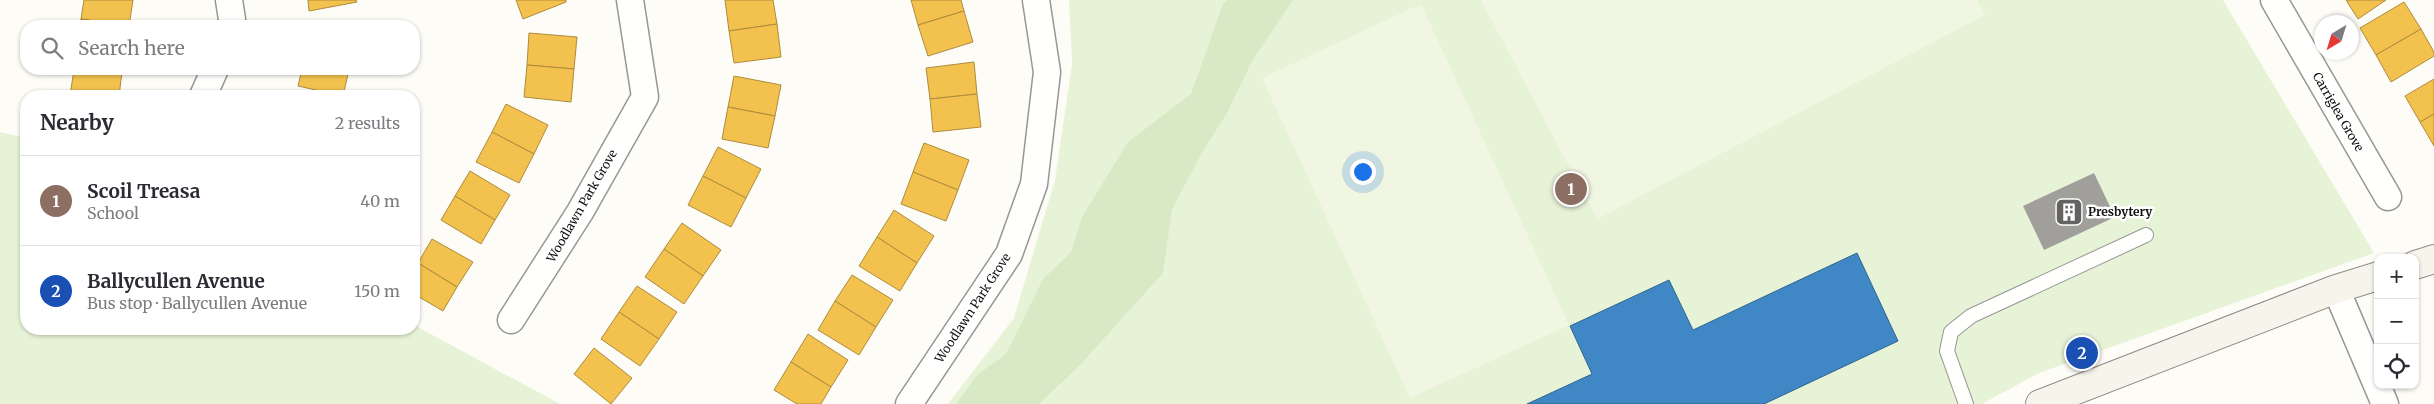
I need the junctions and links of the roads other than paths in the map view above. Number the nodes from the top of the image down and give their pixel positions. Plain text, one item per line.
1 (228, 0) edge
2 (630, 0) edge
3 (1036, 0) edge
4 (2274, 0) edge
5 (232, 20) edge
6 (212, 75) edge
7 (206, 90) edge
8 (2388, 197) dead end
9 (2146, 235) dead end
10 (2434, 259) edge
11 (2419, 264) edge
12 (2374, 277) edge
13 (2336, 289) junction
14 (511, 320) dead end
15 (910, 404) edge
16 (1966, 404) edge
17 (2040, 404) edge
18 (2384, 404) edge

1 - 5 street
2 - 14 street, Woodlawn Park Grove
3 - 15 street, Woodlawn Park Grove
4 - 8 street, Carriglea Grove
6 - 7 street
9 - 16 lane
10 - 11 street
12 - 13 street
13 - 17 street
13 - 18 street

